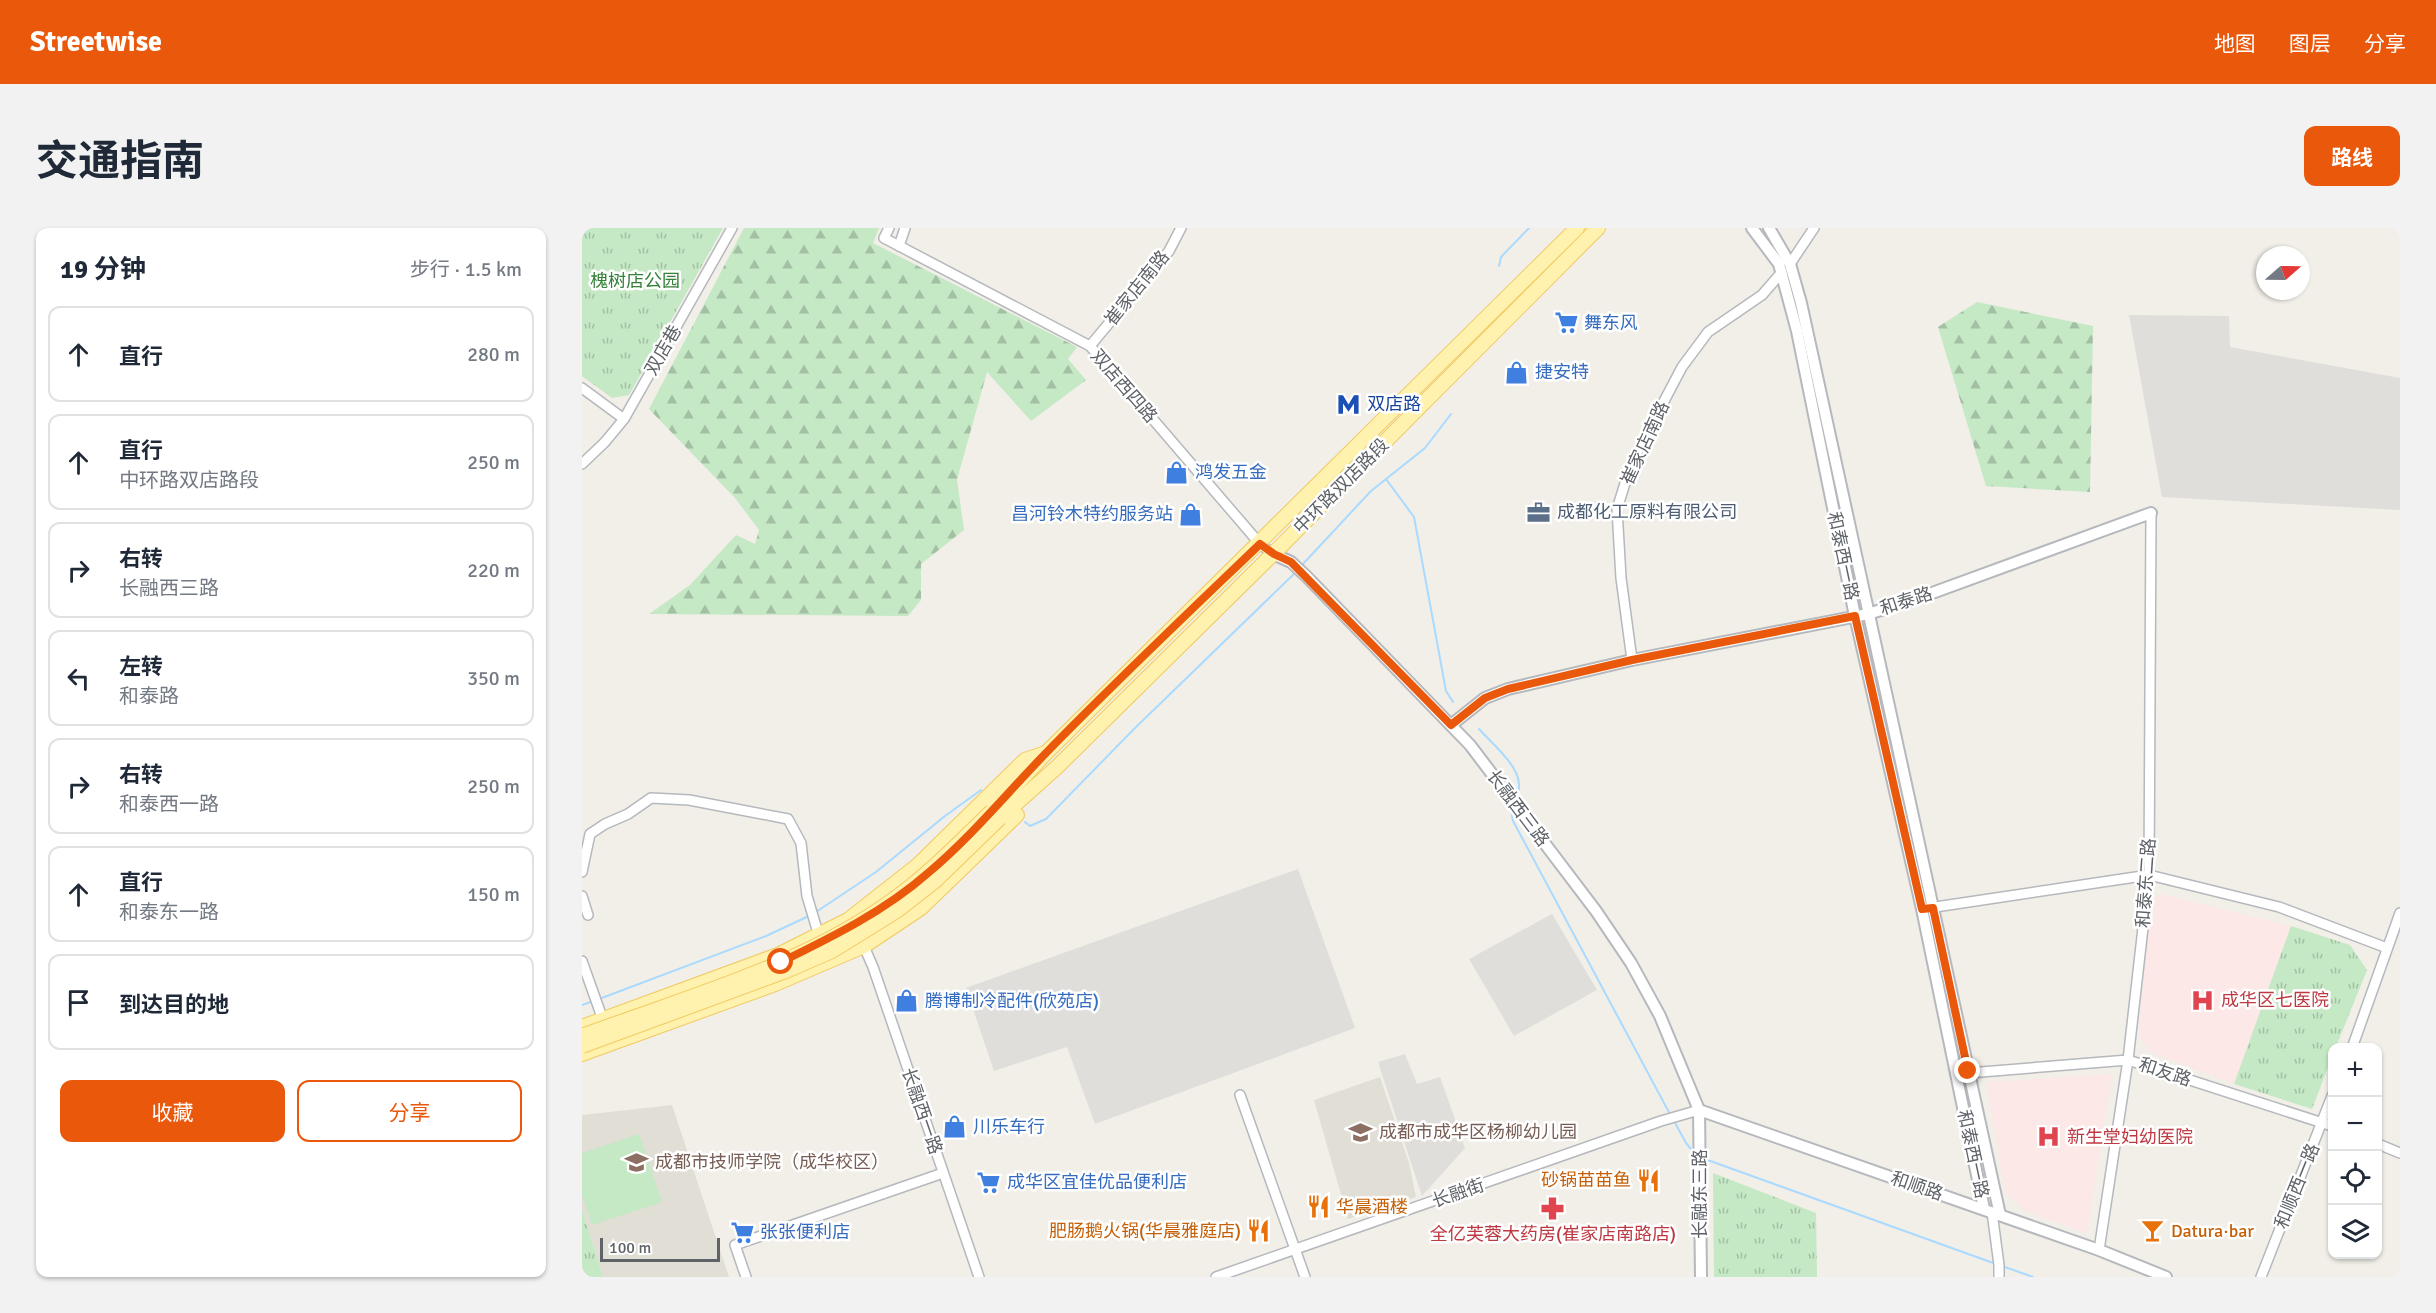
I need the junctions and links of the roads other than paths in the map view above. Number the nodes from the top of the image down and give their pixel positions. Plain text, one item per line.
1 (732, 228) edge
2 (889, 228) edge
3 (905, 228) edge
4 (1181, 228) edge
5 (1576, 228) edge
6 (1598, 228) edge
7 (1752, 228) edge
8 (1769, 228) edge
9 (1814, 228) edge
10 (899, 246) junction
11 (1786, 268) junction
12 (1090, 346) junction
13 (582, 388) edge
14 (624, 419) junction
15 (582, 464) edge
16 (2151, 513) joint
17 (1260, 544) junction
18 (1274, 554) junction
19 (1868, 614) junction
20 (1855, 616) junction
21 (1632, 660) junction
22 (1451, 725) junction
23 (1045, 754) junction
24 (1057, 767) junction
25 (996, 815) junction
26 (582, 872) edge
27 (2149, 875) junction
28 (582, 896) edge
29 (1927, 909) junction
30 (2400, 913) edge
31 (588, 915) dead end
32 (848, 920) junction
33 (819, 936) junction
34 (864, 946) junction
35 (2386, 948) junction
36 (582, 961) edge
37 (601, 1014) junction
38 (582, 1028) edge
39 (582, 1036) edge
40 (2353, 1043) edge
41 (582, 1046) edge
42 (582, 1054) edge
43 (2128, 1060) junction
44 (1968, 1071) junction
45 (1956, 1074) junction
46 (1240, 1095) dead end
47 (2332, 1097) edge
48 (1699, 1110) junction
49 (2322, 1122) junction
50 (2328, 1124) edge
51 (2382, 1146) edge
52 (2400, 1153) edge
53 (943, 1173) junction
54 (1992, 1212) junction
55 (1296, 1250) junction
56 (2099, 1250) junction
57 (746, 1277) edge
58 (979, 1277) edge
59 (1216, 1277) edge
60 (1305, 1277) edge
61 (1701, 1277) edge
62 (1999, 1277) edge
63 (2166, 1277) edge
64 (2261, 1277) edge

1 - 14 street, 双店巷
2 - 10 street
3 - 10 street
4 - 12 street, 崔家店南路
5 - 17 main road, 中环路双店路段
6 - 18 main road, 中环路双店路段
7 - 11 street, 和泰西一路
8 - 11 street, 和泰西一路
9 - 11 street, 崔家店南路
10 - 12 street, 双店西四路
11 - 19 street, 和泰西一路
11 - 20 street, 和泰西一路
11 - 21 street, 崔家店南路
12 - 17 street, 双店西四路
13 - 14 street
14 - 15 street, 双店巷
16 - 19 street, 和泰路
16 - 27 street, 和泰东二路
17 - 18 street, 双店西四路
17 - 23 main road, 中环路双店路段
18 - 22 street, 长融西三路
18 - 24 main road, 中环路双店路段
19 - 20 street, 和泰路
19 - 29 street, 和泰西一路
20 - 21 street, 和泰路
20 - 29 street, 和泰西一路
21 - 22 street, 和泰路
22 - 48 street, 长融西三路
23 - 25 main road, 中环路双店路段
23 - 32 main road
24 - 25 main road
24 - 34 main road
25 - 39 main road, bridge
25 - 41 main road, bridge
26 - 33 street
27 - 29 street
27 - 35 street
27 - 43 street, 和泰东二路
28 - 31 street
29 - 44 street
29 - 45 street, 和泰西一路
30 - 35 street
32 - 33 main road
32 - 34 street, 长融西一路
33 - 37 main road
34 - 42 main road
34 - 53 street, 长融西一路
35 - 40 street
36 - 37 street
37 - 38 main road
43 - 44 street, 和友路
43 - 49 street, 和友路
43 - 56 street, 和泰东二路
44 - 45 street, 和友路
44 - 54 street
45 - 54 street, 和泰西一路
46 - 55 street
47 - 49 street, 和顺西一路
48 - 54 street, 和顺路
48 - 55 street, 长融街
48 - 61 street, 长融东三路
49 - 50 street, 和友路
49 - 64 street, 和顺西一路
51 - 52 street
53 - 57 street
53 - 58 street, 长融西一路
54 - 56 street, 和顺路
54 - 62 street
55 - 59 street, 长融街
55 - 60 street
56 - 63 street, 和顺路

